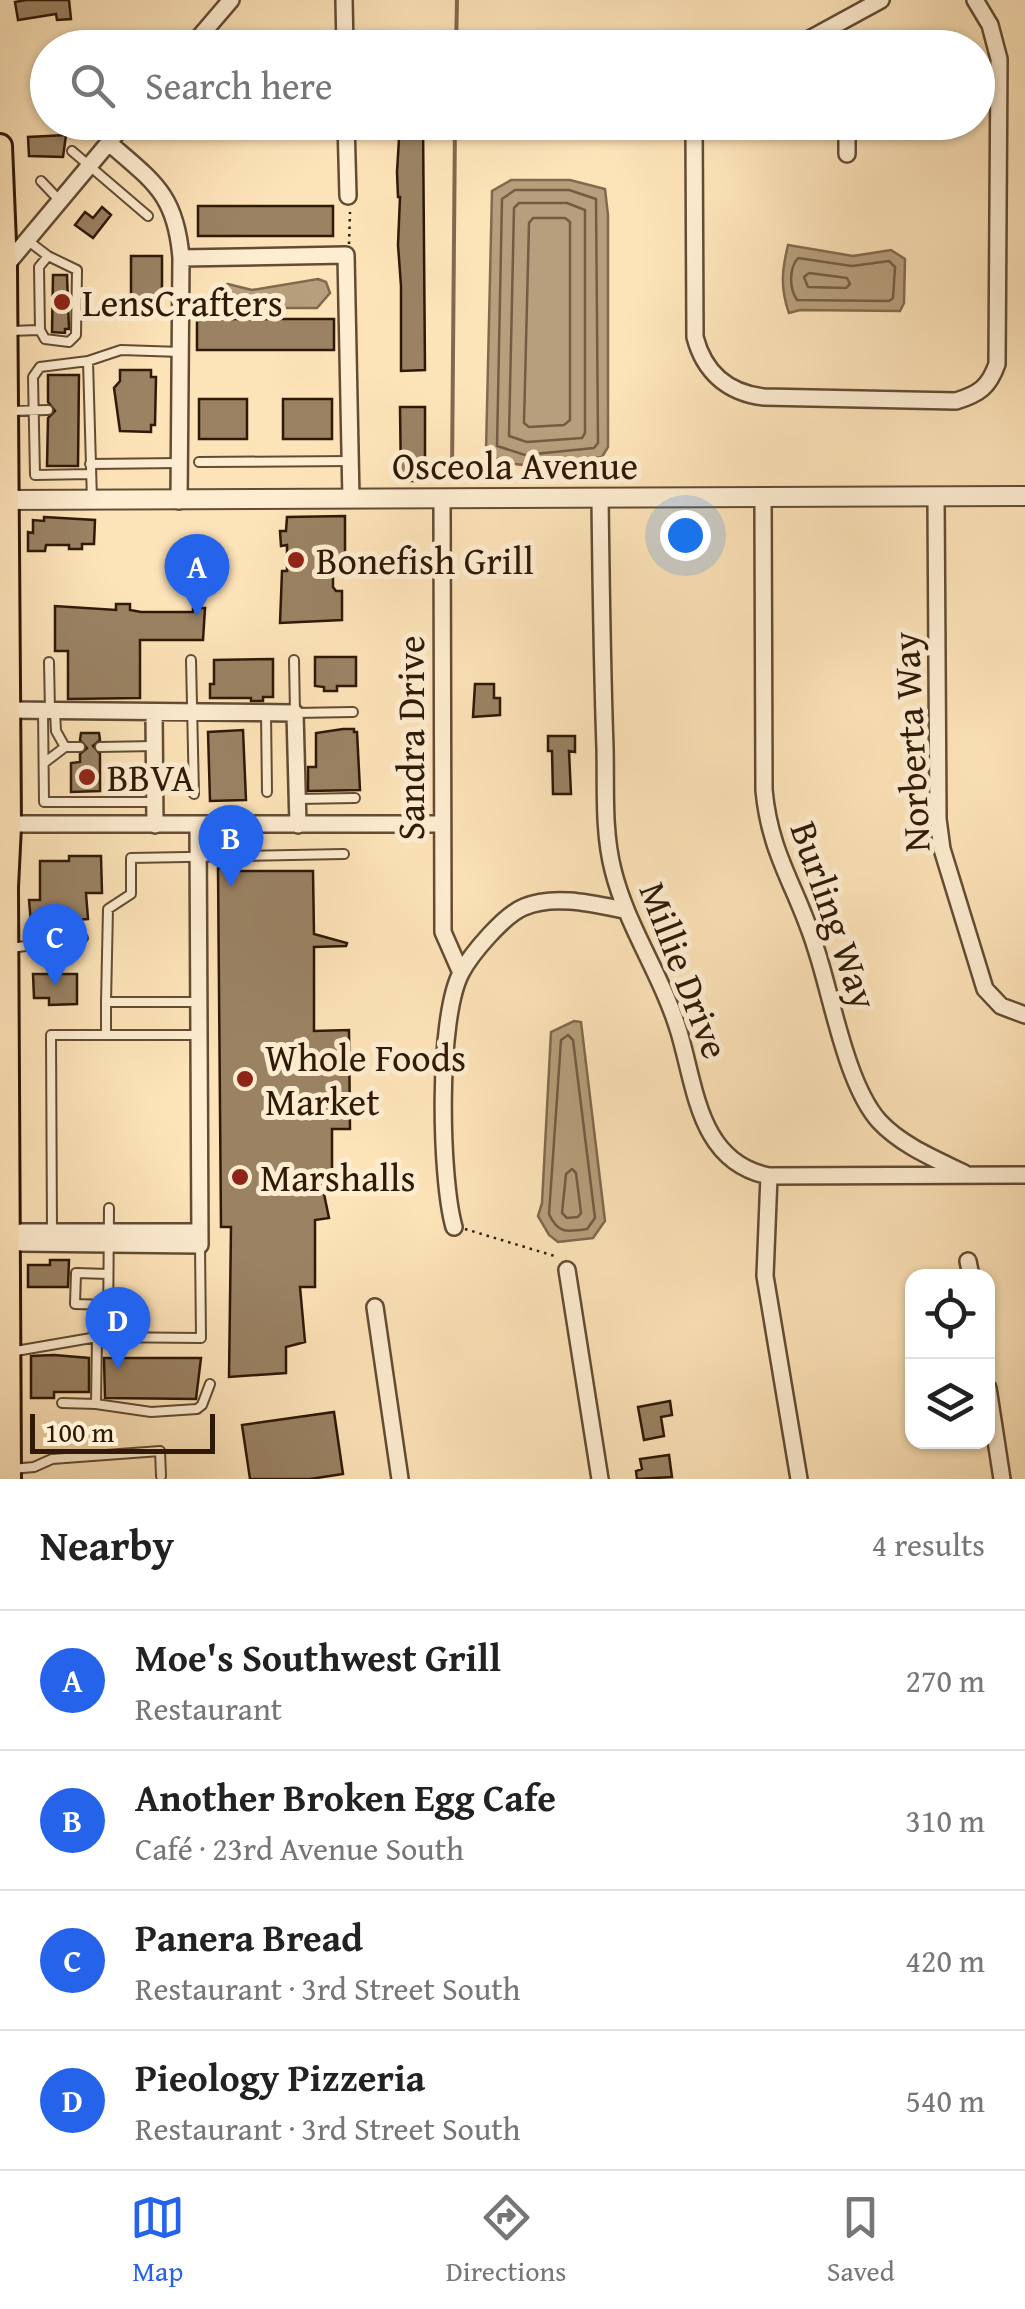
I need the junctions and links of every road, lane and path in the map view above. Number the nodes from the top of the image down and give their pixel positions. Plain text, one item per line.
1 (231, 0) edge
2 (344, 0) edge
3 (881, 0) edge
4 (975, 0) edge
5 (831, 29) edge
6 (205, 30) edge
7 (345, 30) edge
8 (991, 30) edge
9 (995, 43) edge
10 (105, 140) edge
11 (111, 140) edge
12 (346, 140) edge
13 (694, 140) edge
14 (847, 140) edge
15 (108, 143) junction
16 (0, 146) edge
17 (72, 152) dead end
18 (847, 154) dead end
19 (89, 166) junction
20 (41, 180) dead end
21 (348, 196) joint
22 (60, 201) junction
23 (148, 216) dead end
24 (27, 240) junction
25 (346, 255) junction
26 (48, 256) junction
27 (182, 258) junction
28 (2, 270) edge
29 (40, 330) junction
30 (5, 332) junction
31 (180, 352) junction
32 (88, 361) junction
33 (719, 380) junction
34 (34, 392) junction
35 (48, 392) dead end
36 (707, 395) dead end
37 (5, 410) junction
38 (34, 410) junction
39 (48, 410) dead end
40 (78, 410) dead end
41 (89, 410) junction
42 (34, 429) junction
43 (48, 430) dead end
44 (78, 430) dead end
45 (90, 430) junction
46 (48, 451) dead end
47 (78, 451) dead end
48 (90, 451) junction
49 (34, 452) junction
50 (199, 462) dead end
51 (351, 462) junction
52 (180, 463) junction
53 (90, 464) junction
54 (90, 474) junction
55 (600, 496) junction
56 (936, 496) junction
57 (1025, 496) edge
58 (352, 498) junction
59 (763, 498) junction
60 (3, 500) edge
61 (180, 500) junction
62 (442, 500) junction
63 (92, 501) junction
64 (191, 660) dead end
65 (294, 660) dead end
66 (50, 662) dead end
67 (8, 710) junction
68 (50, 711) junction
69 (154, 712) junction
70 (192, 712) junction
71 (354, 712) dead end
72 (266, 713) junction
73 (295, 714) junction
74 (154, 746) junction
75 (65, 747) junction
76 (80, 747) dead end
77 (100, 747) dead end
78 (44, 765) junction
79 (267, 792) dead end
80 (194, 794) dead end
81 (354, 798) dead end
82 (297, 800) junction
83 (154, 802) junction
84 (298, 824) junction
85 (442, 824) junction
86 (4, 825) edge
87 (155, 825) junction
88 (198, 825) junction
89 (344, 854) dead end
90 (198, 858) junction
91 (624, 910) junction
92 (83, 938) dead end
93 (7, 949) junction
94 (461, 973) junction
95 (106, 1002) junction
96 (199, 1002) junction
97 (1025, 1015) edge
98 (106, 1034) junction
99 (199, 1035) junction
100 (967, 1174) junction
101 (1025, 1174) edge
102 (769, 1176) junction
103 (109, 1208) dead end
104 (454, 1227) joint
105 (52, 1232) junction
106 (7, 1237) edge
107 (109, 1238) junction
108 (200, 1238) junction
109 (567, 1270) joint
110 (108, 1274) junction
111 (108, 1305) junction
112 (375, 1307) dead end
113 (5, 1312) edge
114 (108, 1336) junction
115 (97, 1337) junction
116 (10, 1352) junction
117 (210, 1384) dead end
118 (62, 1404) dead end
119 (96, 1404) junction
120 (995, 1434) edge
121 (9, 1474) edge
122 (160, 1476) dead end
123 (400, 1479) edge
124 (600, 1479) edge
125 (799, 1479) edge
126 (1002, 1479) edge

1 - 6 street
2 - 7 street
3 - 5 street
4 - 8 street
9 - 33 street
10 - 15 lane
11 - 15 street
12 - 21 street
13 - 33 street
14 - 18 street
15 - 19 street
15 - 27 street
16 - 28 main road
17 - 19 lane
19 - 22 street
19 - 23 lane
20 - 22 lane
21 - 25 path
22 - 24 street
24 - 26 lane
24 - 28 street
25 - 27 street
25 - 51 street
26 - 29 lane
26 - 29 lane
27 - 31 street
28 - 30 main road
29 - 30 lane
30 - 37 main road
31 - 32 lane
31 - 52 street
32 - 34 lane
32 - 41 lane
33 - 36 street
34 - 35 lane
34 - 38 lane
37 - 38 lane
37 - 60 main road
38 - 39 lane
38 - 42 lane
40 - 41 lane
41 - 45 lane
42 - 43 lane
42 - 49 lane
44 - 45 lane
45 - 48 lane
46 - 49 lane
47 - 48 lane
48 - 53 lane
49 - 54 lane
50 - 51 lane
51 - 58 street
52 - 53 lane
52 - 61 street
53 - 54 lane
54 - 63 lane
55 - 59 street, Osceola Avenue
55 - 62 street, Osceola Avenue
55 - 91 street, Millie Drive
56 - 57 street, Osceola Avenue
56 - 59 street, Osceola Avenue
56 - 97 street, Norberta Way
58 - 61 street, Osceola Avenue
58 - 62 street, Osceola Avenue
59 - 100 street, Burling Way
60 - 63 street, Osceola Avenue
60 - 67 main road
61 - 63 street, Osceola Avenue
62 - 85 street, Sandra Drive
64 - 70 lane
65 - 73 lane
66 - 68 lane
67 - 68 street
67 - 86 main road
68 - 69 street
68 - 75 lane
68 - 78 lane
69 - 70 street
69 - 74 street
70 - 72 street
70 - 80 lane
71 - 73 lane
72 - 73 street
72 - 79 lane
73 - 82 street
74 - 77 lane
74 - 83 street
75 - 76 lane
75 - 78 lane
78 - 83 lane
81 - 82 lane
82 - 84 street
83 - 87 street
84 - 85 street
84 - 88 street
85 - 94 street, Sandra Drive
86 - 87 street
86 - 93 main road
87 - 88 street
88 - 90 street
89 - 90 lane
90 - 95 lane
90 - 96 street
91 - 94 street
91 - 102 street, Millie Drive
92 - 93 lane
93 - 106 main road
94 - 104 street
95 - 96 lane
95 - 98 lane
96 - 99 street
98 - 99 lane
98 - 105 lane
99 - 108 street
100 - 101 street, Millie Drive
100 - 102 street, Millie Drive
102 - 125 street
103 - 107 lane
104 - 109 path
105 - 106 street
105 - 107 street
106 - 107 street
106 - 113 main road
107 - 108 street
107 - 110 lane
108 - 114 lane
109 - 124 street
110 - 111 lane
110 - 111 lane
111 - 114 lane
112 - 123 street
113 - 116 main road
114 - 115 lane
115 - 116 lane
115 - 119 lane
116 - 121 main road
117 - 119 lane
118 - 119 lane
120 - 126 street
121 - 122 lane

